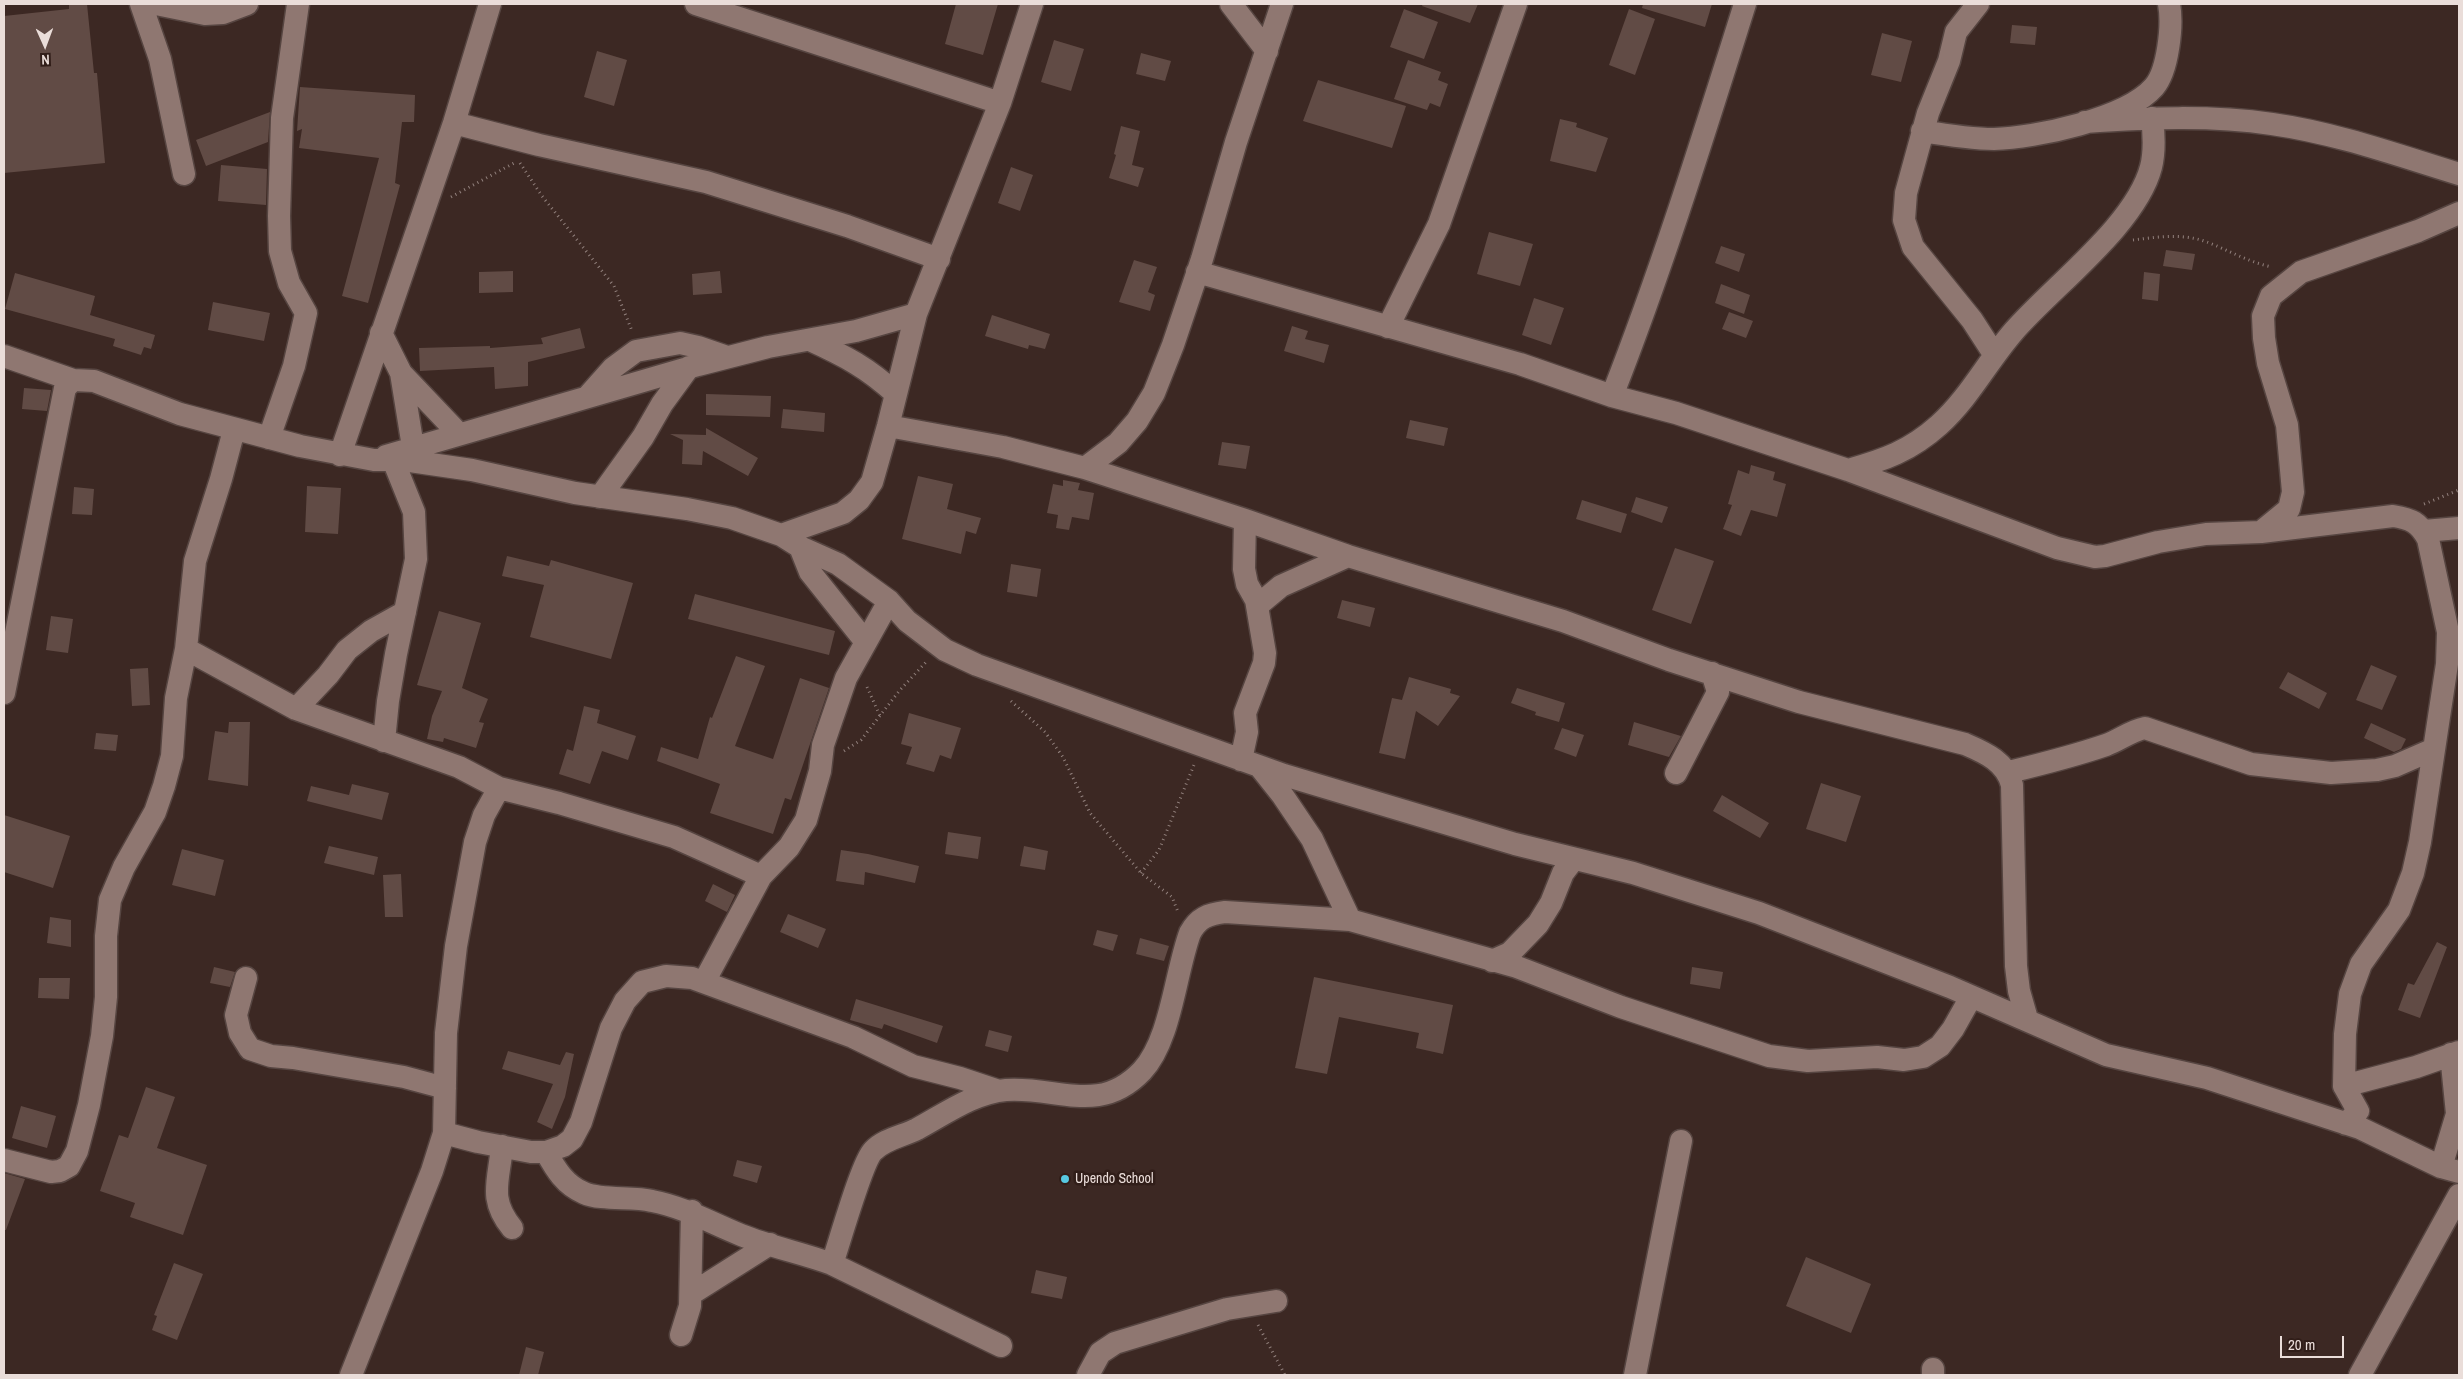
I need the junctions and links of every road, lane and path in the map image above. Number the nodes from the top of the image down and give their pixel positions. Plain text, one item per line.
1 (141, 4) edge
2 (156, 4) edge
3 (247, 4) edge
4 (298, 4) edge
5 (490, 4) edge
6 (696, 4) edge
7 (1032, 4) edge
8 (1231, 4) edge
9 (1282, 4) edge
10 (1516, 4) edge
11 (1745, 4) edge
12 (1978, 4) edge
13 (2169, 4) edge
14 (1267, 51) junction
15 (1000, 103) junction
16 (2152, 118) junction
17 (2085, 122) junction
18 (454, 123) junction
19 (1922, 131) junction
20 (539, 145) junction
21 (518, 160) junction
22 (184, 174) dead end
23 (2459, 174) edge
24 (423, 212) junction
25 (2459, 213) edge
26 (2125, 242) dead end
27 (939, 259) junction
28 (1197, 272) junction
29 (2301, 272) junction
30 (916, 314) junction
31 (1388, 327) junction
32 (381, 333) junction
33 (810, 340) junction
34 (636, 351) junction
35 (1994, 354) junction
36 (4, 356) edge
37 (727, 357) junction
38 (689, 367) junction
39 (401, 373) junction
40 (73, 380) junction
41 (896, 394) junction
42 (590, 395) junction
43 (1612, 396) junction
44 (888, 426) junction
45 (234, 430) junction
46 (458, 433) junction
47 (269, 438) junction
48 (413, 447) junction
49 (340, 455) junction
50 (384, 460) junction
51 (1085, 468) junction
52 (1848, 470) junction
53 (600, 497) junction
54 (1245, 520) junction
55 (2459, 528) edge
56 (2424, 531) junction
57 (2260, 532) junction
58 (781, 535) junction
59 (800, 547) junction
60 (1348, 556) junction
61 (889, 602) junction
62 (1257, 606) junction
63 (406, 612) junction
64 (866, 642) junction
65 (938, 644) junction
66 (186, 649) junction
67 (856, 662) junction
68 (1712, 673) junction
69 (4, 693) edge
70 (1009, 700) dead end
71 (296, 709) junction
72 (880, 716) junction
73 (384, 741) junction
74 (1203, 746) junction
75 (2434, 749) junction
76 (1251, 763) junction
77 (820, 771) junction
78 (2009, 772) junction
79 (1676, 773) dead end
80 (499, 788) junction
81 (1572, 860) junction
82 (1141, 873) junction
83 (761, 876) junction
84 (1350, 920) junction
85 (1186, 944) junction
86 (1492, 961) junction
87 (246, 978) dead end
88 (704, 982) junction
89 (1972, 997) junction
90 (2027, 1019) junction
91 (2455, 1053) edge
92 (2344, 1086) junction
93 (445, 1088) junction
94 (999, 1091) junction
95 (2346, 1124) junction
96 (444, 1133) junction
97 (1681, 1141) dead end
98 (502, 1146) junction
99 (546, 1152) junction
100 (4, 1160) edge
101 (2450, 1170) edge
102 (2459, 1195) edge
103 (692, 1211) junction
104 (512, 1228) dead end
105 (770, 1244) junction
106 (832, 1264) junction
107 (691, 1294) junction
108 (1276, 1301) dead end
109 (1248, 1305) junction
110 (682, 1335) dead end
111 (1000, 1346) dead end
112 (351, 1375) edge
113 (1088, 1375) edge
114 (1285, 1375) edge
115 (1635, 1375) edge
116 (2360, 1375) edge

1 - 22 street
2 - 3 street
4 - 47 street
5 - 18 street
6 - 15 street
7 - 15 street
8 - 14 street
9 - 14 street
10 - 31 street
11 - 43 street
12 - 19 street
13 - 17 street
14 - 28 street
15 - 27 street
16 - 17 street
16 - 23 street
16 - 35 street
17 - 19 street
18 - 20 street
18 - 24 street
19 - 35 street
20 - 21 path
20 - 27 street
21 - 24 path
21 - 34 path
24 - 32 street
25 - 29 street
26 - 29 path
27 - 30 street
28 - 31 street
28 - 51 street
29 - 57 street
30 - 33 street
30 - 41 street
31 - 43 street
32 - 39 street
32 - 49 street
33 - 37 street
33 - 41 street
34 - 37 street
34 - 42 street
35 - 52 street
36 - 40 street
37 - 38 street
38 - 42 street
38 - 53 street
39 - 46 street
39 - 48 street
40 - 45 street
40 - 69 street
41 - 44 street
42 - 46 street
43 - 52 street
44 - 51 street
44 - 58 street
45 - 47 street
45 - 66 street
46 - 48 street
47 - 49 street
48 - 50 street
49 - 50 street
50 - 53 street
50 - 63 street
51 - 54 street
52 - 57 street
53 - 58 street
54 - 60 street
54 - 62 street
55 - 56 street
56 - 57 street
56 - 75 street
58 - 59 street
59 - 61 street
59 - 64 street
60 - 62 street
60 - 68 street
61 - 64 street
61 - 65 street
62 - 76 street
63 - 71 street
63 - 73 street
64 - 67 street
65 - 72 path
65 - 74 street
66 - 71 street
66 - 100 street
67 - 72 path
67 - 77 street
68 - 78 street
68 - 79 street
70 - 82 path
71 - 73 street
72 - 77 path
73 - 80 street
74 - 76 street
74 - 82 path
75 - 78 street
75 - 92 street
76 - 81 street
76 - 84 street
77 - 83 street
78 - 90 street
80 - 83 street
80 - 93 street
81 - 86 street
81 - 89 street
82 - 85 path
83 - 88 street
84 - 85 street
84 - 86 street
85 - 94 street
86 - 89 street
87 - 93 street
88 - 94 street
88 - 99 street
89 - 90 street
90 - 95 street
91 - 92 street
91 - 101 street
92 - 95 street
93 - 96 street
94 - 106 street
95 - 101 street
96 - 98 street
96 - 112 street
97 - 115 street
98 - 99 street
98 - 104 street
99 - 103 street
102 - 116 street
103 - 105 street
103 - 107 street
105 - 106 street
105 - 107 street
106 - 111 street
107 - 110 street
108 - 109 street
109 - 113 street
109 - 114 path

